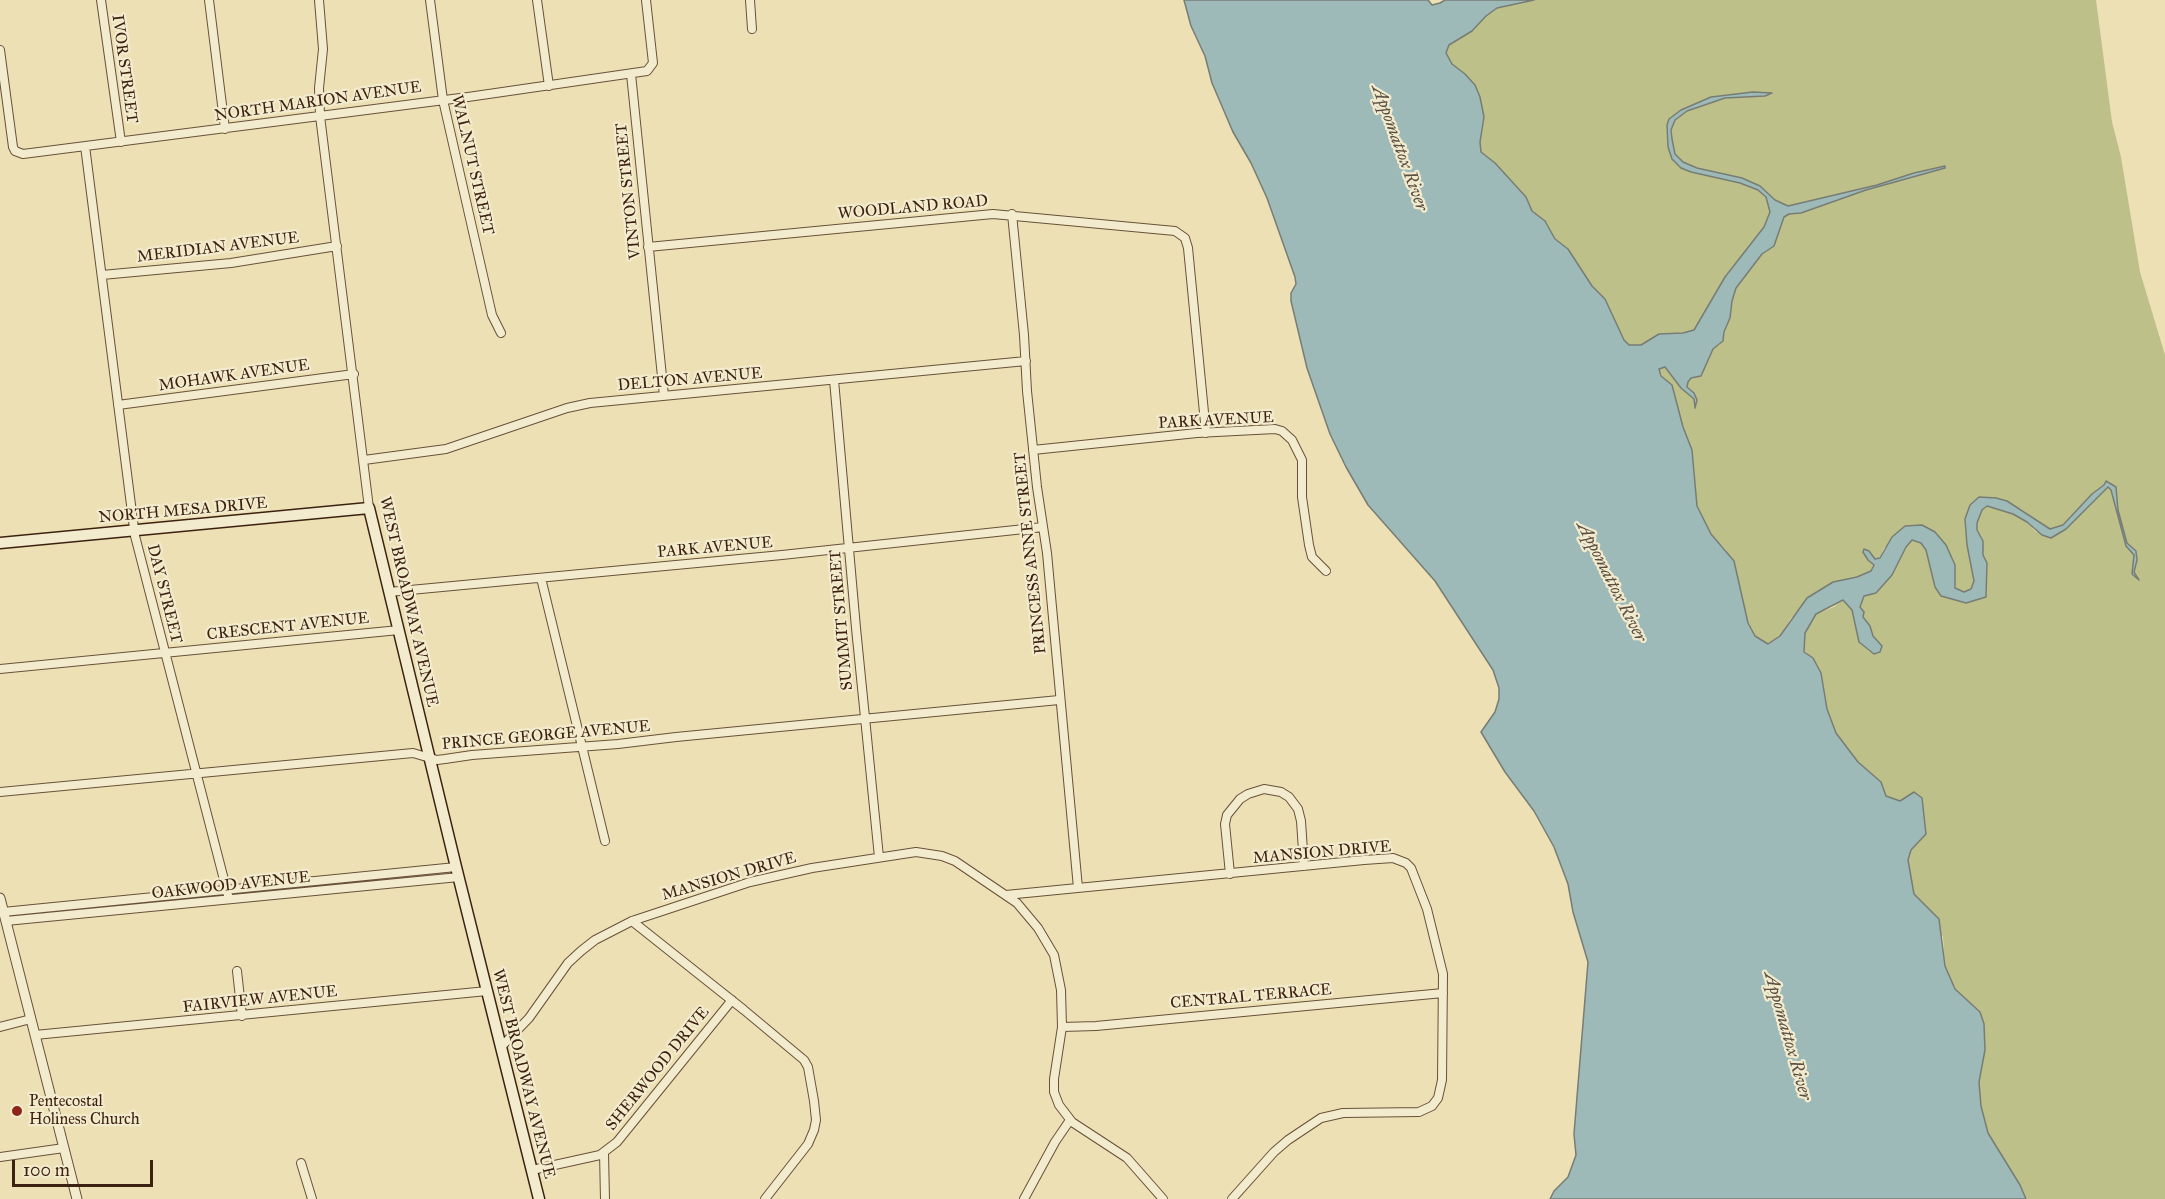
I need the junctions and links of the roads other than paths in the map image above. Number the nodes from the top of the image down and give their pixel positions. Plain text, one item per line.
1 (101, 0) edge
2 (209, 0) edge
3 (319, 0) edge
4 (430, 0) edge
5 (537, 0) edge
6 (646, 0) edge
7 (750, 0) edge
8 (752, 29) dead end
9 (0, 50) edge
10 (631, 74) junction
11 (549, 86) junction
12 (443, 100) junction
13 (320, 116) junction
14 (225, 129) junction
15 (121, 141) junction
16 (86, 146) junction
17 (1012, 214) junction
18 (337, 246) junction
19 (648, 247) junction
20 (102, 275) junction
21 (501, 333) dead end
22 (1026, 361) junction
23 (354, 374) junction
24 (834, 380) junction
25 (664, 396) junction
26 (118, 405) junction
27 (1206, 433) junction
28 (1033, 450) junction
29 (364, 460) junction
30 (369, 508) junction
31 (1043, 527) junction
32 (134, 531) junction
33 (0, 543) edge
34 (849, 548) junction
35 (1326, 571) dead end
36 (541, 578) junction
37 (389, 592) junction
38 (399, 630) junction
39 (165, 653) junction
40 (0, 669) edge
41 (1059, 700) junction
42 (865, 719) junction
43 (582, 747) junction
44 (430, 758) junction
45 (195, 774) junction
46 (0, 792) edge
47 (605, 841) dead end
48 (879, 857) junction
49 (1304, 866) junction
50 (457, 872) junction
51 (1230, 874) junction
52 (226, 888) junction
53 (1078, 888) junction
54 (1006, 896) junction
55 (0, 898) edge
56 (229, 899) junction
57 (4, 916) junction
58 (632, 921) junction
59 (237, 971) dead end
60 (487, 991) junction
61 (1443, 993) junction
62 (732, 1000) junction
63 (242, 1016) junction
64 (31, 1019) junction
65 (0, 1027) edge
66 (1062, 1027) junction
67 (35, 1035) junction
68 (501, 1047) junction
69 (1070, 1120) junction
70 (64, 1148) junction
71 (604, 1153) junction
72 (0, 1157) edge
73 (301, 1163) dead end
74 (532, 1170) junction
75 (77, 1199) edge
76 (312, 1199) edge
77 (539, 1199) edge
78 (605, 1199) edge
79 (765, 1199) edge
80 (1024, 1199) edge
81 (1163, 1199) edge
82 (1232, 1199) edge

1 - 15 street, IVOR STREET
2 - 14 street
3 - 13 street, WEST BROADWAY AVENUE
4 - 12 street, WALNUT STREET
5 - 11 street
6 - 10 street
7 - 8 street
9 - 16 street, NORTH MARION AVENUE
10 - 11 street, NORTH MARION AVENUE
10 - 19 street, VINTON STREET
11 - 12 street, NORTH MARION AVENUE
12 - 13 street, NORTH MARION AVENUE
12 - 21 street, WALNUT STREET
13 - 14 street, NORTH MARION AVENUE
13 - 18 street, WEST BROADWAY AVENUE
14 - 15 street, NORTH MARION AVENUE
15 - 16 street, NORTH MARION AVENUE
16 - 20 street, DAY STREET
17 - 19 street, WOODLAND ROAD
17 - 22 street, PRINCESS ANNE STREET
17 - 27 street, WOODLAND ROAD
18 - 20 street, MERIDIAN AVENUE
18 - 23 street, WEST BROADWAY AVENUE
19 - 25 street, VINTON STREET
20 - 26 street, DAY STREET
22 - 24 street, DELTON AVENUE
22 - 28 street, PRINCESS ANNE STREET
23 - 26 street, MOHAWK AVENUE
23 - 29 street, WEST BROADWAY AVENUE
24 - 25 street, DELTON AVENUE
24 - 34 street, SUMMIT STREET
25 - 29 street, DELTON AVENUE
26 - 32 street, DAY STREET
27 - 28 street, PARK AVENUE
27 - 35 street, PARK AVENUE
28 - 31 street, PRINCESS ANNE STREET
29 - 30 street, WEST BROADWAY AVENUE
30 - 32 main road, NORTH MESA DRIVE
30 - 37 main road, WEST BROADWAY AVENUE
31 - 34 street, PARK AVENUE
31 - 41 street, PRINCESS ANNE STREET
32 - 33 main road, NORTH MESA DRIVE
32 - 39 street, DAY STREET
34 - 36 street, PARK AVENUE
34 - 42 street, SUMMIT STREET
36 - 37 street, PARK AVENUE
36 - 43 street
37 - 38 main road, WEST BROADWAY AVENUE
38 - 39 street, CRESCENT AVENUE
38 - 44 main road, WEST BROADWAY AVENUE
39 - 40 street, CRESCENT AVENUE
39 - 45 street, DAY STREET
41 - 42 street, PRINCE GEORGE AVENUE
41 - 53 street, PRINCESS ANNE STREET
42 - 43 street, PRINCE GEORGE AVENUE
42 - 48 street, SUMMIT STREET
43 - 44 street, PRINCE GEORGE AVENUE
43 - 47 street
44 - 45 street, PRINCE GEORGE AVENUE
44 - 50 main road, WEST BROADWAY AVENUE
45 - 46 street, PRINCE GEORGE AVENUE
45 - 52 street, DAY STREET
48 - 54 street, MANSION DRIVE
48 - 58 street, MANSION DRIVE
49 - 51 street, MANSION DRIVE
49 - 51 street
49 - 61 street, MANSION DRIVE
50 - 52 street, OAKWOOD AVENUE
50 - 56 street, OAKWOOD AVENUE
50 - 60 main road, WEST BROADWAY AVENUE
51 - 53 street, MANSION DRIVE
52 - 56 street, DAY STREET
52 - 57 street, OAKWOOD AVENUE
53 - 54 street, MANSION DRIVE
54 - 66 street, MANSION DRIVE
55 - 57 street
56 - 57 street, OAKWOOD AVENUE
57 - 64 street
58 - 62 street, SHERWOOD DRIVE
58 - 68 street, MANSION DRIVE
59 - 63 street
60 - 63 street, FAIRVIEW AVENUE
60 - 68 main road, WEST BROADWAY AVENUE
61 - 66 street, CENTRAL TERRACE
61 - 82 street, MANSION DRIVE
62 - 71 street, SHERWOOD DRIVE
62 - 79 street, SHERWOOD DRIVE
63 - 67 street, FAIRVIEW AVENUE
64 - 65 street
64 - 67 street
66 - 69 street, MANSION DRIVE
67 - 70 street
68 - 74 main road, WEST BROADWAY AVENUE
69 - 80 street
69 - 81 street, MANSION DRIVE
70 - 72 street
70 - 75 street
71 - 74 street, SHERWOOD DRIVE
71 - 78 street, SHERWOOD DRIVE
73 - 76 street
74 - 77 main road, WEST BROADWAY AVENUE

